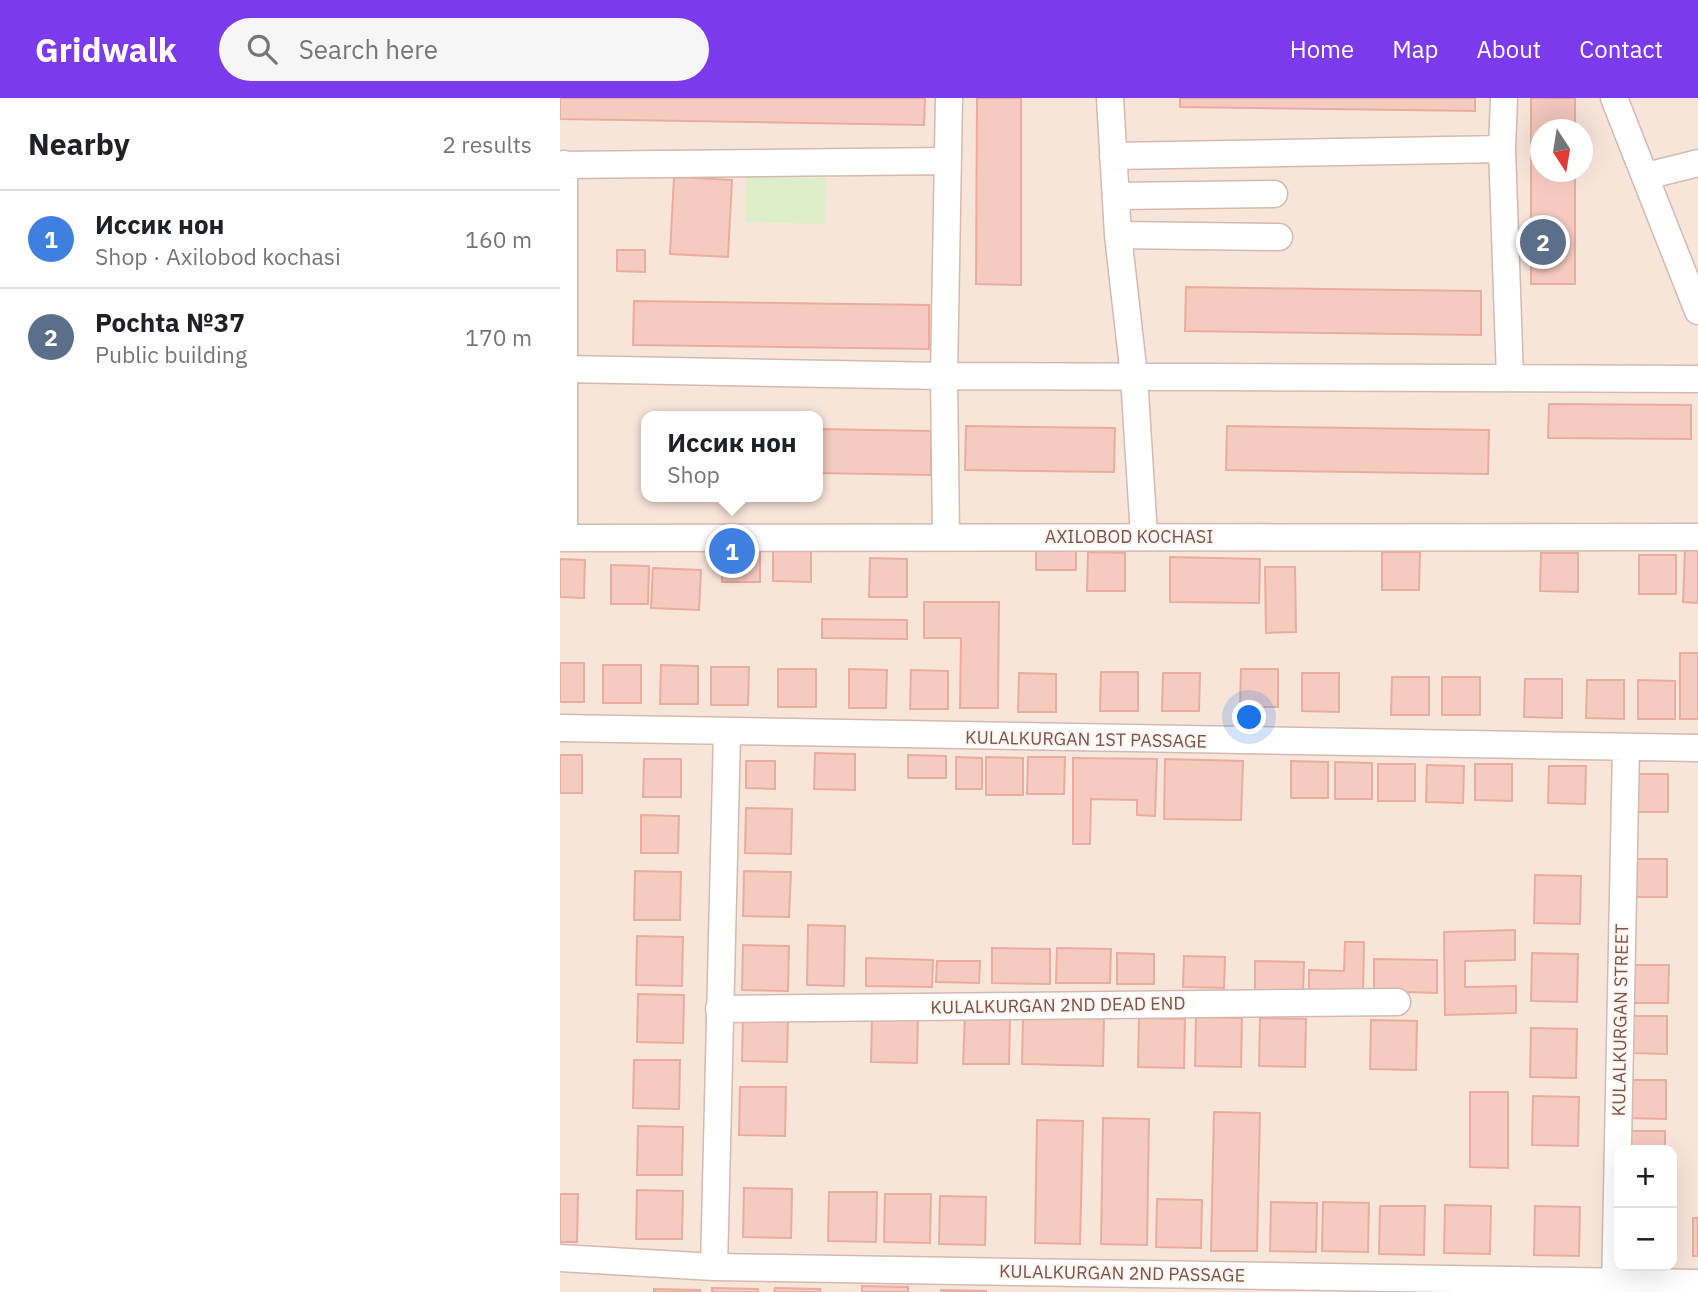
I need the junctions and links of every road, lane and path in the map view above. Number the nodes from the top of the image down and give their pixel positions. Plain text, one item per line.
1 (949, 98) edge
2 (1110, 98) edge
3 (1504, 98) edge
4 (1614, 98) edge
5 (1502, 149) junction
6 (1114, 156) junction
7 (947, 161) junction
8 (1698, 163) edge
9 (562, 164) edge
10 (1646, 176) junction
11 (1274, 194) dead end
12 (1116, 196) junction
13 (1118, 235) junction
14 (1279, 237) dead end
15 (1698, 311) edge
16 (565, 369) junction
17 (944, 376) junction
18 (1134, 376) junction
19 (1510, 378) junction
20 (1698, 379) edge
21 (946, 536) junction
22 (1144, 536) junction
23 (1698, 537) edge
24 (562, 538) edge
25 (560, 728) edge
26 (727, 733) junction
27 (1626, 747) junction
28 (1698, 748) edge
29 (1397, 1002) dead end
30 (719, 1009) junction
31 (560, 1258) edge
32 (714, 1267) junction
33 (1698, 1283) edge
34 (1615, 1287) edge

1 - 7 street
2 - 6 street
3 - 5 street
4 - 10 street
5 - 6 street
5 - 19 street
6 - 12 street
7 - 9 street
7 - 17 street
8 - 10 street
9 - 16 street
10 - 15 street
11 - 12 street
12 - 13 street
13 - 14 street
13 - 18 street
16 - 17 street
16 - 24 street
17 - 18 street
17 - 21 street
18 - 19 street
18 - 22 street
19 - 20 street
21 - 22 street, AXILOBOD KOCHASI
21 - 24 street, AXILOBOD KOCHASI
22 - 23 street, AXILOBOD KOCHASI
25 - 26 street, KULALKURGAN 1ST PASSAGE
26 - 27 street, KULALKURGAN 1ST PASSAGE
26 - 30 street
27 - 28 street, KULALKURGAN 1ST PASSAGE
27 - 34 street, KULALKURGAN STREET
29 - 30 street, KULALKURGAN 2ND DEAD END
30 - 32 street
31 - 32 street, KULALKURGAN 2ND PASSAGE
32 - 34 street, KULALKURGAN 2ND PASSAGE
33 - 34 street, KULALKURGAN 2ND PASSAGE

